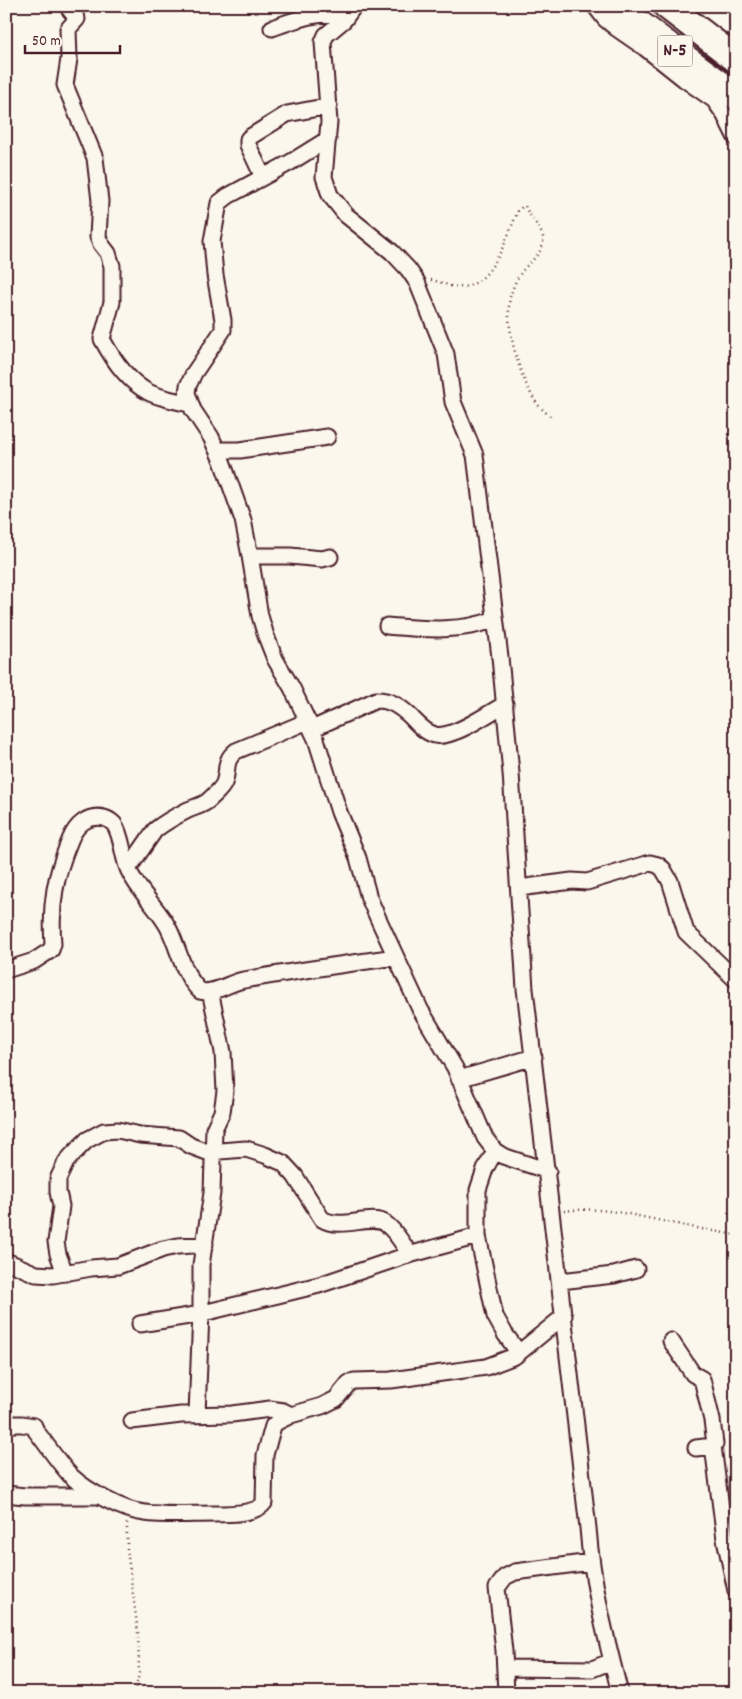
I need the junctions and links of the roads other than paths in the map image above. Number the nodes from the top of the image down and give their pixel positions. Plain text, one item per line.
1 (67, 6) edge
2 (595, 6) edge
3 (615, 6) edge
4 (667, 6) edge
5 (350, 11) edge
6 (272, 28) dead end
7 (736, 59) edge
8 (736, 96) edge
9 (329, 106) junction
10 (736, 138) edge
11 (328, 140) junction
12 (262, 178) junction
13 (190, 404) junction
14 (328, 438) dead end
15 (217, 450) junction
16 (250, 556) junction
17 (330, 557) dead end
18 (495, 619) junction
19 (387, 626) dead end
20 (505, 704) junction
21 (310, 725) junction
22 (128, 869) junction
23 (519, 888) junction
24 (396, 957) junction
25 (6, 970) edge
26 (736, 980) edge
27 (210, 991) junction
28 (534, 1057) junction
29 (459, 1079) junction
30 (495, 1151) junction
31 (214, 1152) junction
32 (548, 1170) junction
33 (478, 1236) junction
34 (206, 1244) junction
35 (410, 1254) junction
36 (6, 1261) edge
37 (636, 1269) dead end
38 (65, 1273) junction
39 (560, 1281) junction
40 (201, 1313) junction
41 (564, 1316) junction
42 (140, 1324) dead end
43 (671, 1341) dead end
44 (519, 1353) junction
45 (197, 1414) junction
46 (291, 1415) junction
47 (132, 1420) dead end
48 (6, 1424) edge
49 (713, 1446) junction
50 (696, 1448) dead end
51 (6, 1494) edge
52 (100, 1496) junction
53 (591, 1562) junction
54 (736, 1591) edge
55 (612, 1661) junction
56 (505, 1668) junction
57 (506, 1693) edge
58 (620, 1693) edge

1 - 13 street
2 - 10 street
3 - 8 highway, N-5
4 - 7 highway, N-5
5 - 6 street
5 - 9 street
9 - 11 street
9 - 12 street
11 - 12 street
11 - 18 street
12 - 13 street
13 - 15 street
14 - 15 street
15 - 16 street
16 - 17 street
16 - 21 street
18 - 19 street
18 - 20 street
20 - 21 street
20 - 23 street
21 - 22 street
21 - 24 street
22 - 25 street
22 - 27 street
23 - 26 street
23 - 28 street
24 - 27 street
24 - 29 street
27 - 31 street
28 - 29 street
28 - 32 street
29 - 30 street
30 - 32 street
30 - 33 street
31 - 34 street
31 - 35 street
31 - 38 street
32 - 39 street
33 - 35 street
33 - 44 street
34 - 38 street
34 - 40 street
35 - 40 street
36 - 38 street
37 - 39 street
39 - 41 street
40 - 42 street
40 - 45 street
41 - 44 street
41 - 53 street
43 - 49 street
44 - 46 street
45 - 46 street
45 - 47 street
46 - 52 street
48 - 52 street
49 - 50 street
49 - 54 street
51 - 52 street
53 - 55 street
53 - 56 street
55 - 56 street
55 - 58 street
56 - 57 street

